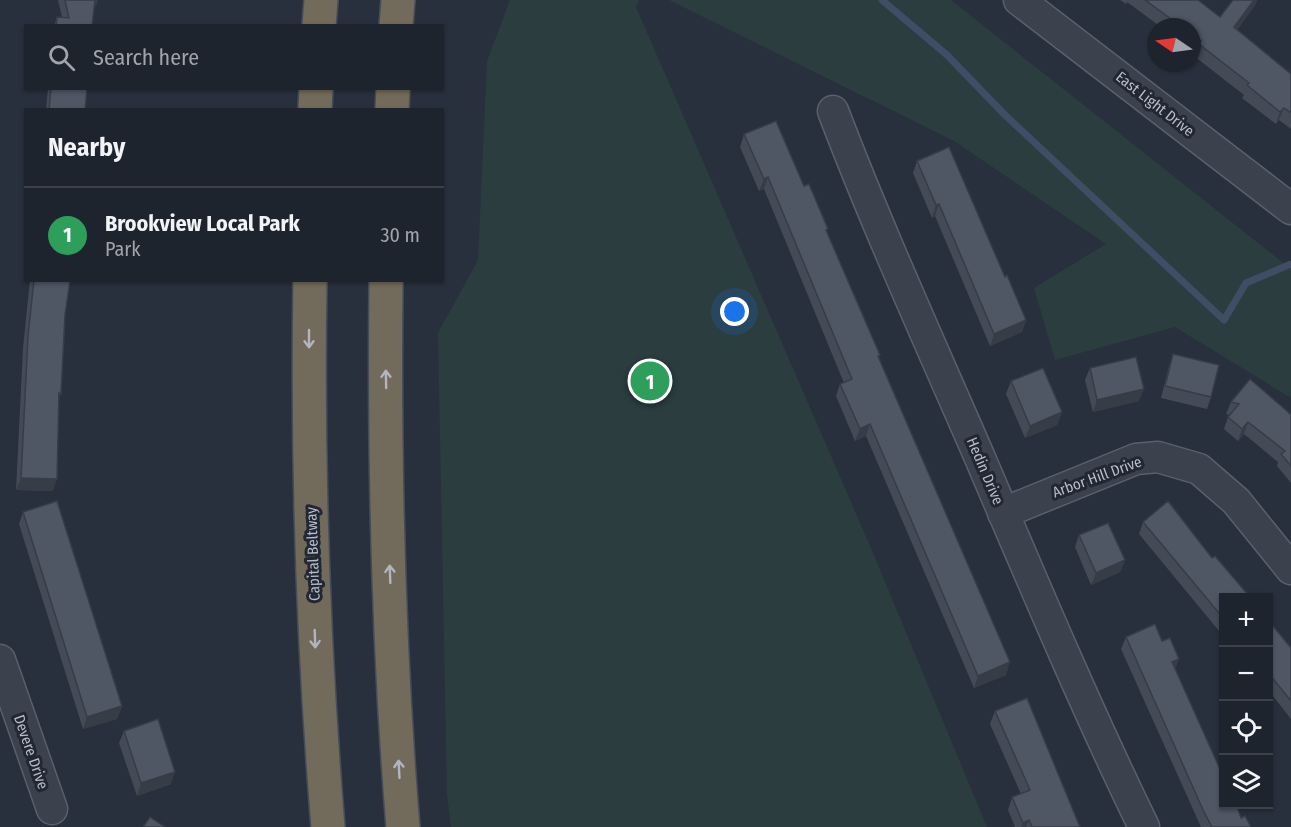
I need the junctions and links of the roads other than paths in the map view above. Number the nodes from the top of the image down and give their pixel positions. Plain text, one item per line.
1 (321, 0) edge
2 (398, 0) edge
3 (1019, 0) edge
4 (319, 24) edge
5 (396, 24) edge
6 (316, 90) edge
7 (393, 90) edge
8 (315, 108) edge
9 (392, 108) edge
10 (833, 111) dead end
11 (1291, 209) edge
12 (310, 282) edge
13 (386, 282) edge
14 (1003, 513) junction
15 (1291, 569) edge
16 (0, 660) edge
17 (52, 809) dead end
18 (328, 827) edge
19 (403, 827) edge
20 (1144, 827) edge

1 - 4 highway
2 - 5 highway
3 - 11 street, East Light Drive
6 - 8 highway
7 - 9 highway
10 - 14 street, Hedin Drive
12 -> 18 highway, Capital Beltway
19 -> 13 highway
14 - 15 street, Arbor Hill Drive
14 - 20 street, Hedin Drive
16 - 17 street, Devere Drive

